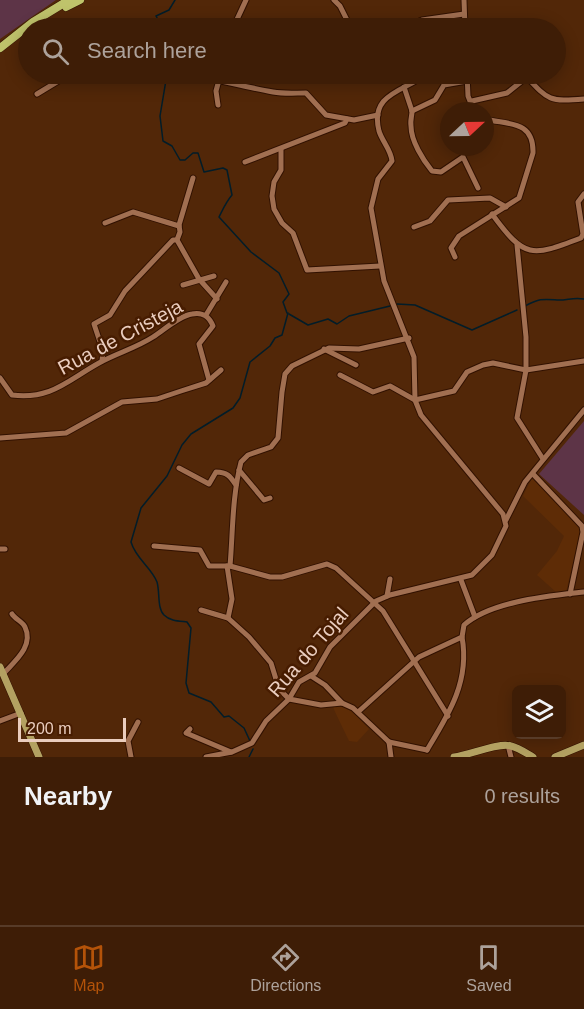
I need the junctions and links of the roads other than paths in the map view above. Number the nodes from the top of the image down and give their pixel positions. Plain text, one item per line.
1 (69, 0) edge
2 (80, 0) edge
3 (246, 0) edge
4 (334, 0) edge
5 (464, 0) edge
6 (464, 14) junction
7 (40, 18) edge
8 (50, 18) edge
9 (238, 18) edge
10 (346, 18) edge
11 (436, 18) edge
12 (464, 18) edge
13 (18, 34) edge
14 (18, 40) edge
15 (0, 48) edge
16 (0, 54) edge
17 (54, 84) edge
18 (218, 84) edge
19 (237, 84) edge
20 (409, 84) edge
21 (450, 84) edge
22 (467, 84) edge
23 (516, 84) edge
24 (535, 84) edge
25 (404, 87) junction
26 (37, 94) dead end
27 (584, 99) edge
28 (472, 101) joint
29 (218, 105) dead end
30 (412, 111) junction
31 (378, 115) junction
32 (346, 119) junction
33 (494, 120) edge
34 (281, 149) junction
35 (245, 162) dead end
36 (193, 178) dead end
37 (478, 188) dead end
38 (584, 194) edge
39 (506, 207) junction
40 (492, 214) junction
41 (105, 223) dead end
42 (179, 226) junction
43 (414, 227) dead end
44 (177, 240) junction
45 (517, 246) junction
46 (455, 257) dead end
47 (380, 266) junction
48 (214, 276) dead end
49 (200, 281) junction
50 (226, 282) dead end
51 (183, 285) dead end
52 (217, 299) junction
53 (206, 315) junction
54 (409, 338) junction
55 (324, 349) junction
56 (584, 361) edge
57 (102, 362) junction
58 (356, 365) dead end
59 (221, 370) dead end
60 (526, 370) junction
61 (340, 375) dead end
62 (0, 378) edge
63 (209, 380) junction
64 (415, 400) junction
65 (584, 410) edge
66 (0, 438) edge
67 (543, 459) junction
68 (179, 468) dead end
69 (239, 470) junction
70 (533, 474) junction
71 (236, 485) junction
72 (270, 498) dead end
73 (506, 520) junction
74 (154, 546) dead end
75 (229, 566) junction
76 (390, 579) dead end
77 (460, 580) junction
78 (584, 592) edge
79 (570, 594) junction
80 (387, 596) junction
81 (376, 601) junction
82 (201, 609) dead end
83 (12, 614) dead end
84 (475, 617) junction
85 (228, 618) junction
86 (462, 637) junction
87 (414, 660) junction
88 (2, 670) edge
89 (311, 676) junction
90 (289, 699) junction
91 (342, 703) junction
92 (358, 712) junction
93 (21, 713) junction
94 (448, 716) junction
95 (0, 721) edge
96 (138, 722) dead end
97 (190, 729) dead end
98 (389, 742) junction
99 (508, 745) junction
100 (584, 745) edge
101 (427, 750) junction
102 (232, 752) junction
103 (39, 757) edge
104 (131, 757) edge
105 (206, 757) edge
106 (391, 757) edge
107 (428, 757) edge
108 (454, 757) edge
109 (464, 757) edge
110 (511, 757) edge
111 (533, 757) edge
112 (555, 757) edge

1 - 7 highway
2 - 8 highway
3 - 9 street
4 - 10 street
5 - 6 street
6 - 11 street
6 - 12 street
13 - 15 highway
14 - 16 highway
17 - 26 street
18 - 29 street
19 - 32 street
20 - 25 street
21 - 30 street
22 - 28 street
23 - 28 street
24 - 27 street
25 - 30 street
25 - 31 street
30 - 37 street
31 - 32 street
31 - 47 street
32 - 34 street
33 - 39 street
34 - 35 street
34 - 47 street
36 - 42 street
38 - 45 street
39 - 40 street
39 - 43 street
40 - 45 street
40 - 46 street
41 - 42 street
42 - 44 street
44 - 49 street
44 - 57 street
45 - 60 street
47 - 54 street
48 - 49 street
49 - 51 street
49 - 52 street
50 - 52 street
52 - 53 street
53 - 57 street, Rua de Cristeja
53 - 63 street, Rua de Cristeja
54 - 55 street
54 - 64 street
55 - 58 street
55 - 69 street
56 - 60 street
57 - 62 street, Rua de Cristeja
59 - 63 street
60 - 64 street
60 - 67 street
61 - 64 street
63 - 66 street
64 - 73 street
65 - 67 street
67 - 70 street
68 - 71 street
69 - 71 street
69 - 72 street
70 - 73 street
70 - 79 street
71 - 75 street
73 - 77 street
74 - 75 street
75 - 81 street
75 - 85 street
76 - 80 street
77 - 80 street
77 - 84 street
78 - 79 street
79 - 84 street
80 - 81 street
81 - 87 street
81 - 89 street, Rua do Tojal
82 - 85 street
83 - 88 street
84 - 86 street
85 - 90 street
86 - 87 street
86 - 94 street
87 - 92 street
87 - 94 street
88 - 93 main road
89 - 90 street, Rua do Tojal
89 - 91 street
90 - 91 street
90 - 102 street, Rua do Tojal
91 - 92 street
92 - 98 street
93 - 95 street
93 - 103 main road
94 - 101 street
96 - 104 street
97 - 102 street
98 - 101 street
98 - 106 street
99 - 109 main road
99 - 110 street
99 - 111 main road
100 - 112 main road
101 - 107 street
102 - 105 street, Rua do Tojal
108 - 109 main road

